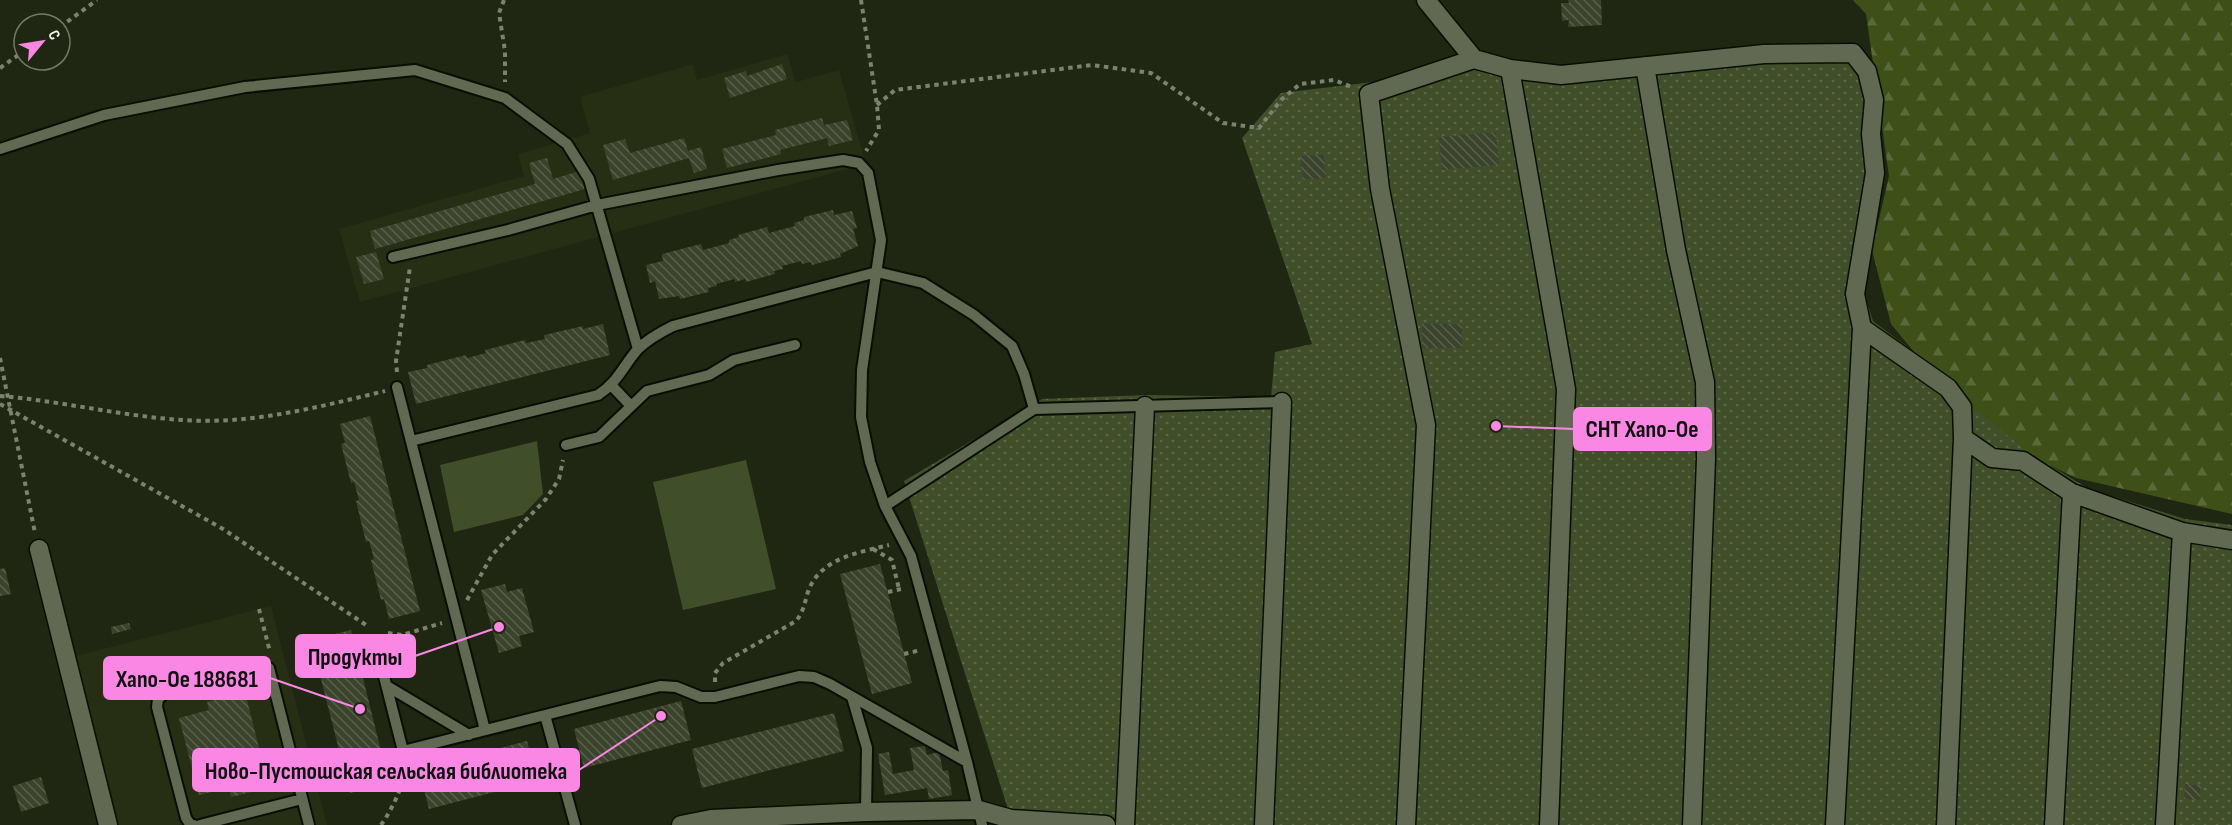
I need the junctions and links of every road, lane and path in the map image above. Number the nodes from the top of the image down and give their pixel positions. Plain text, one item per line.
1 (97, 0) edge
2 (504, 0) edge
3 (861, 0) edge
4 (1426, 0) edge
5 (72, 18) edge
6 (1474, 59) junction
7 (1645, 66) junction
8 (1510, 69) junction
9 (1369, 94) junction
10 (505, 98) junction
11 (877, 105) junction
12 (0, 149) edge
13 (859, 163) junction
14 (597, 205) junction
15 (413, 252) junction
16 (393, 257) dead end
17 (877, 272) junction
18 (1862, 328) junction
19 (795, 345) dead end
20 (638, 349) junction
21 (0, 358) edge
22 (612, 386) junction
23 (398, 387) junction
24 (0, 396) edge
25 (7, 396) junction
26 (1282, 402) joint
27 (0, 404) edge
28 (631, 406) junction
29 (1145, 406) junction
30 (9, 409) junction
31 (1034, 409) junction
32 (1964, 438) junction
33 (411, 441) junction
34 (566, 445) joint
35 (2072, 494) junction
36 (885, 506) junction
37 (2182, 532) junction
38 (2232, 540) edge
39 (904, 541) junction
40 (39, 549) joint
41 (873, 549) junction
42 (899, 589) dead end
43 (259, 609) dead end
44 (456, 620) junction
45 (374, 636) junction
46 (268, 668) junction
47 (387, 686) junction
48 (852, 697) junction
49 (715, 698) junction
50 (545, 715) junction
51 (485, 730) junction
52 (469, 735) junction
53 (403, 751) junction
54 (967, 762) junction
55 (302, 799) junction
56 (866, 812) junction
57 (981, 818) edge
58 (108, 825) edge
59 (194, 825) edge
60 (200, 825) edge
61 (309, 825) edge
62 (381, 825) edge
63 (575, 825) edge
64 (681, 825) edge
65 (1106, 825) edge
66 (1125, 825) edge
67 (1264, 825) edge
68 (1406, 825) edge
69 (1549, 825) edge
70 (1692, 825) edge
71 (1835, 825) edge
72 (1946, 825) edge
73 (2054, 825) edge
74 (2165, 825) edge

1 - 5 path
2 - 10 path
3 - 11 path
4 - 6 street
6 - 8 street
6 - 9 street
7 - 8 street
7 - 18 street
7 - 70 street
8 - 69 street
9 - 11 path
9 - 68 street
10 - 12 lane
10 - 14 lane
11 - 13 path
13 - 14 lane
13 - 17 lane
14 - 15 lane
14 - 20 lane
15 - 16 lane
15 - 23 path
17 - 20 lane
17 - 31 lane
17 - 36 lane
18 - 32 street
18 - 71 street
19 - 28 lane
20 - 22 lane
21 - 25 path
22 - 28 lane
22 - 33 lane
23 - 25 path
23 - 33 lane
24 - 25 path
25 - 30 path
26 - 29 lane
26 - 67 street
27 - 30 path
28 - 34 lane
29 - 31 lane
29 - 66 street
30 - 40 path
30 - 45 path
31 - 36 lane
32 - 35 street
32 - 72 street
33 - 44 lane
34 - 44 path
35 - 37 street
35 - 73 street
36 - 39 lane
37 - 38 street
37 - 74 street
39 - 41 path
39 - 54 lane
40 - 58 street
41 - 42 path
41 - 49 path
43 - 46 path
44 - 45 path
44 - 51 lane
45 - 47 lane
46 - 55 lane
46 - 59 lane
47 - 52 lane
47 - 53 lane
48 - 49 lane
48 - 54 lane
48 - 56 lane
49 - 50 lane
50 - 51 lane
50 - 63 lane
51 - 52 lane
52 - 53 lane
53 - 62 path
54 - 57 lane
55 - 60 lane
55 - 61 lane
56 - 57 street
56 - 64 street
57 - 65 street

